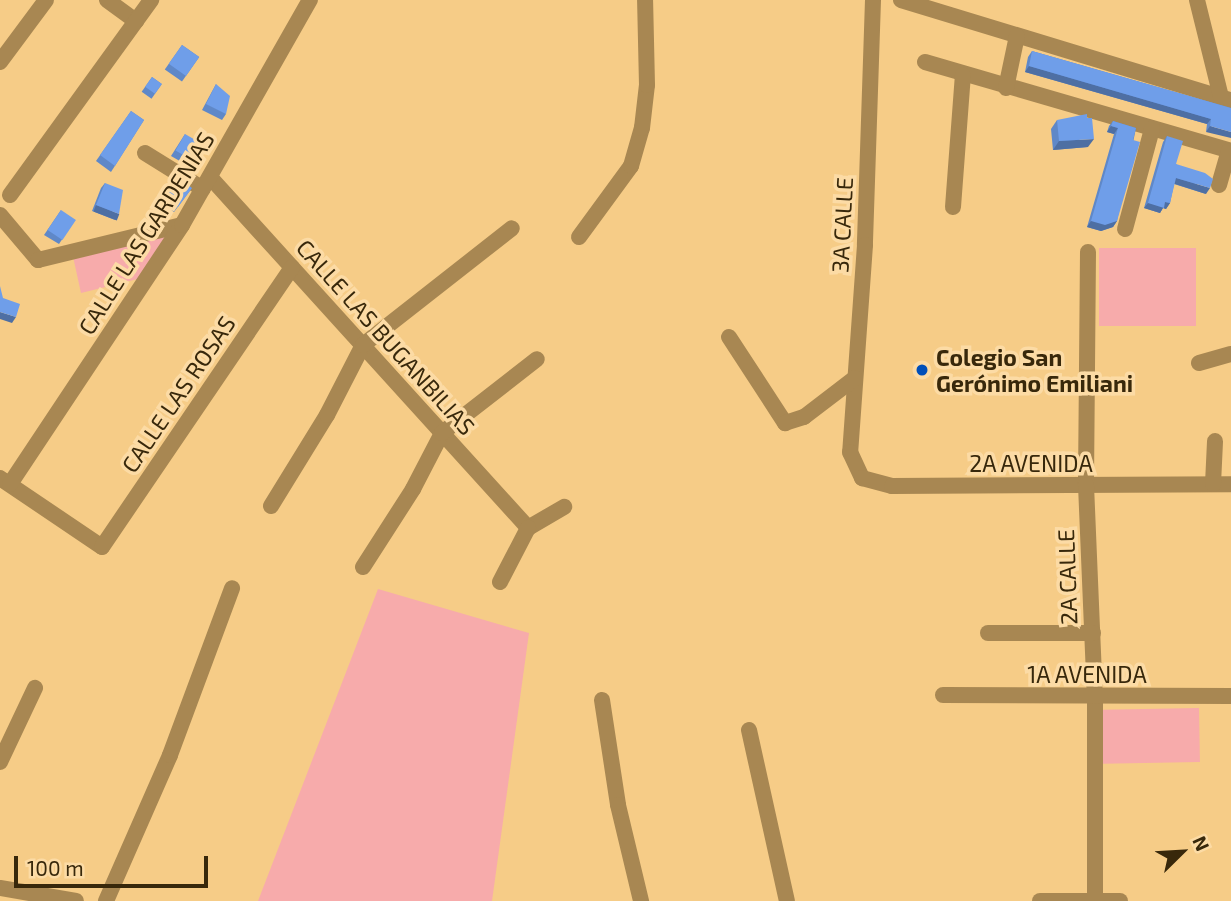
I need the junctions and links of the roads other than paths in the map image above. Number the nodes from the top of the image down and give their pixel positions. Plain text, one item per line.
1 (46, 0) edge
2 (107, 0) edge
3 (150, 0) edge
4 (310, 0) edge
5 (645, 0) edge
6 (873, 0) edge
7 (901, 0) edge
8 (1197, 0) edge
9 (136, 21) junction
10 (1017, 36) junction
11 (0, 62) edge
12 (925, 62) dead end
13 (963, 75) junction
14 (1006, 88) junction
15 (1226, 98) edge
16 (1152, 129) junction
17 (1230, 151) edge
18 (145, 153) dead end
19 (207, 183) junction
20 (1219, 185) dead end
21 (9, 195) dead end
22 (953, 207) dead end
23 (0, 215) edge
24 (183, 225) junction
25 (512, 228) dead end
26 (1125, 229) dead end
27 (579, 237) dead end
28 (1088, 252) dead end
29 (292, 267) junction
30 (729, 337) dead end
31 (363, 345) junction
32 (1231, 354) edge
33 (537, 359) dead end
34 (1199, 363) dead end
35 (855, 379) junction
36 (442, 433) junction
37 (1215, 441) dead end
38 (850, 452) joint
39 (5, 481) edge
40 (1213, 484) junction
41 (1231, 484) edge
42 (1086, 485) junction
43 (271, 506) dead end
44 (564, 507) dead end
45 (528, 528) junction
46 (363, 567) dead end
47 (500, 582) dead end
48 (232, 588) dead end
49 (988, 632) dead end
50 (1093, 633) junction
51 (35, 688) dead end
52 (943, 695) dead end
53 (1231, 696) edge
54 (1095, 697) junction
55 (602, 699) dead end
56 (748, 730) dead end
57 (0, 762) edge
58 (0, 888) edge
59 (1087, 900) edge
60 (76, 901) edge
61 (106, 901) edge
62 (640, 901) edge
63 (787, 901) edge
64 (1040, 901) edge
65 (1120, 901) edge

1 - 11 street
2 - 9 street
3 - 9 street
4 - 19 street, CALLE LAS GARDENIAS
5 - 27 street
6 - 35 street, 3A CALLE
7 - 10 street
8 - 15 street
9 - 21 street
10 - 14 street
10 - 15 street
12 - 13 street
13 - 14 street
13 - 22 street
14 - 16 street
16 - 17 street
16 - 26 street
17 - 20 street
18 - 19 street, CALLE LAS BUGANBILIAS
19 - 24 street, CALLE LAS GARDENIAS
19 - 29 street, CALLE LAS BUGANBILIAS
23 - 24 street
24 - 39 street, CALLE LAS GARDENIAS
25 - 31 street
28 - 42 street, 2A CALLE
29 - 31 street, CALLE LAS BUGANBILIAS
29 - 39 street, CALLE LAS ROSAS
30 - 35 street
31 - 36 street, CALLE LAS BUGANBILIAS
31 - 43 street
32 - 34 street
33 - 36 street
35 - 38 street, 3A CALLE
36 - 45 street, CALLE LAS BUGANBILIAS
36 - 46 street
37 - 40 street
38 - 42 street, 2A AVENIDA
40 - 41 street, 2A AVENIDA
40 - 42 street, 2A AVENIDA
42 - 50 street, 2A CALLE
44 - 45 street
45 - 47 street
48 - 61 street
49 - 50 street
50 - 54 street, 2A CALLE
51 - 57 street
52 - 54 street, 1A AVENIDA
53 - 54 street, 1A AVENIDA
54 - 59 street, 2A CALLE
55 - 62 street
56 - 63 street
58 - 60 street
59 - 64 street
59 - 65 street

